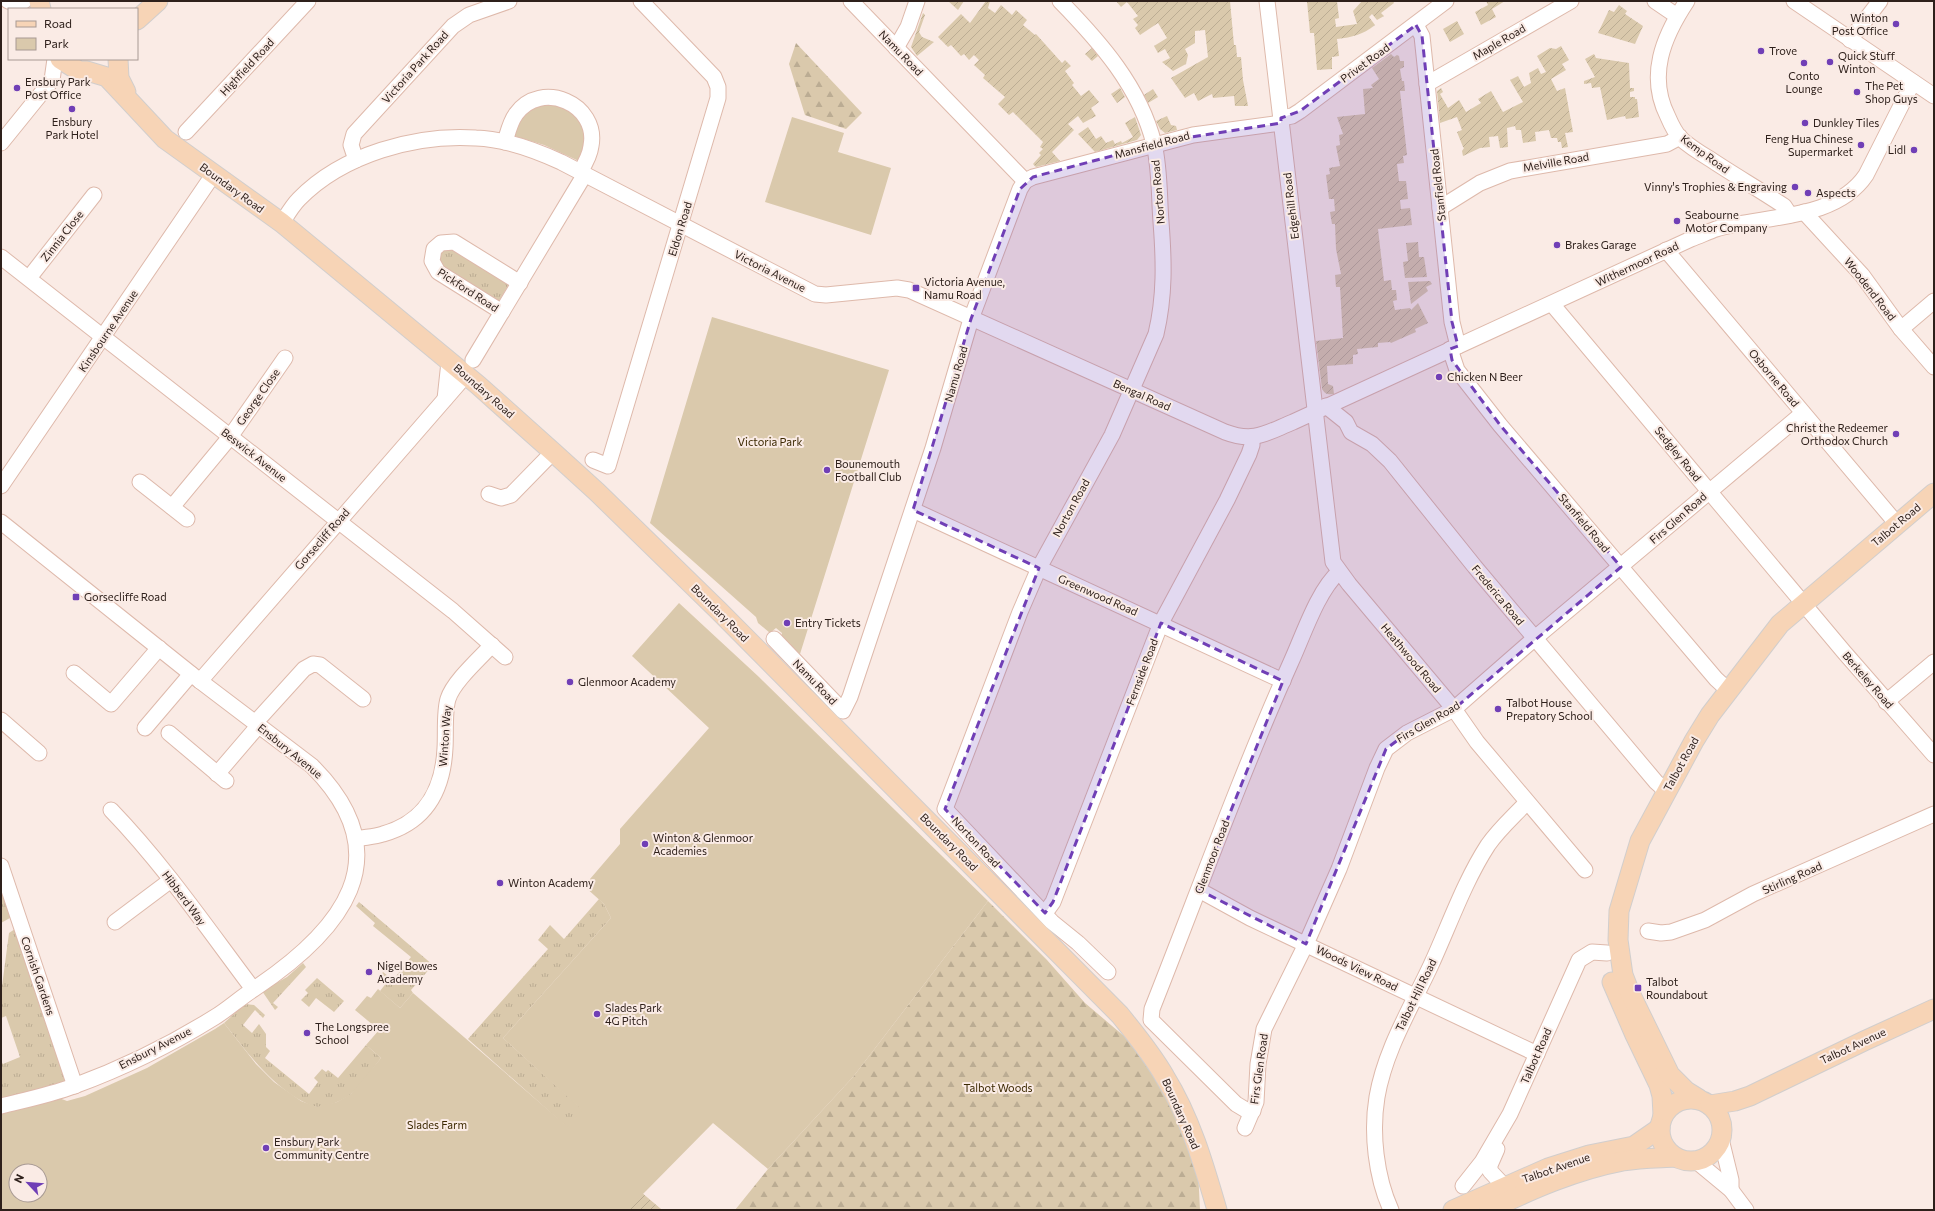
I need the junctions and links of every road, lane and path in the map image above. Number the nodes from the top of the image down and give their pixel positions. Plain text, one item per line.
1 (158, 1) edge
2 (308, 1) edge
3 (509, 1) edge
4 (641, 1) edge
5 (851, 1) edge
6 (917, 1) edge
7 (1060, 1) edge
8 (1267, 1) edge
9 (1446, 1) edge
10 (1571, 1) edge
11 (1655, 1) edge
12 (1687, 1) edge
13 (1794, 1) edge
14 (1880, 1) edge
15 (1677, 16) junction
16 (138, 19) edge
17 (1416, 25) junction
18 (1850, 40) junction
19 (896, 48) junction
20 (55, 60) edge
21 (64, 60) edge
22 (118, 60) edge
23 (88, 67) edge
24 (52, 80) junction
25 (1913, 82) junction
26 (1427, 84) junction
27 (1934, 96) edge
28 (128, 97) junction
29 (1281, 121) junction
30 (186, 132) dead end
31 (1680, 137) junction
32 (505, 142) junction
33 (1, 144) edge
34 (1154, 144) junction
35 (356, 160) junction
36 (582, 173) junction
37 (214, 175) junction
38 (1025, 181) junction
39 (94, 195) dead end
40 (1440, 208) junction
41 (1797, 214) junction
42 (282, 223) junction
43 (681, 224) junction
44 (1666, 250) junction
45 (1, 257) edge
46 (29, 278) junction
47 (520, 283) junction
48 (1934, 301) edge
49 (1552, 304) junction
50 (502, 312) junction
51 (972, 318) junction
52 (1902, 329) junction
53 (104, 337) junction
54 (1454, 348) junction
55 (285, 358) dead end
56 (450, 362) junction
57 (1934, 367) edge
58 (460, 380) junction
59 (1132, 390) junction
60 (1320, 409) junction
61 (1803, 413) junction
62 (230, 437) junction
63 (1252, 438) junction
64 (553, 452) junction
65 (593, 460) dead end
66 (140, 482) dead end
67 (1, 486) edge
68 (1709, 492) junction
69 (1934, 493) edge
70 (489, 494) dead end
71 (172, 507) junction
72 (913, 510) junction
73 (187, 519) dead end
74 (338, 521) junction
75 (1, 522) edge
76 (1897, 524) junction
77 (1621, 567) junction
78 (1038, 568) junction
79 (1339, 572) junction
80 (1804, 603) junction
81 (1161, 623) junction
82 (1535, 638) junction
83 (774, 639) dead end
84 (492, 645) junction
85 (159, 648) junction
86 (504, 657) dead end
87 (1934, 662) edge
88 (74, 673) dead end
89 (195, 678) junction
90 (1283, 680) junction
91 (1728, 690) junction
92 (363, 699) dead end
93 (1886, 702) junction
94 (1454, 709) junction
95 (257, 724) junction
96 (3, 727) edge
97 (145, 728) dead end
98 (169, 734) dead end
99 (39, 753) dead end
100 (1934, 755) edge
101 (1666, 791) junction
102 (1527, 802) junction
103 (111, 810) dead end
104 (1934, 814) edge
105 (356, 839) junction
106 (1640, 841) junction
107 (1, 866) edge
108 (1585, 870) dead end
109 (171, 880) junction
110 (1199, 890) junction
111 (1045, 913) junction
112 (115, 922) dead end
113 (1648, 931) dead end
114 (1306, 944) junction
115 (1607, 953) junction
116 (1108, 972) dead end
117 (253, 989) junction
118 (1416, 997) junction
119 (1934, 1009) edge
120 (1537, 1054) junction
121 (75, 1086) junction
122 (1750, 1096) junction
123 (1705, 1102) junction
124 (1, 1106) edge
125 (1253, 1111) junction
126 (1510, 1114) junction
127 (1661, 1122) junction
128 (1245, 1128) dead end
129 (1721, 1132) junction
130 (1675, 1157) junction
131 (1696, 1161) junction
132 (1463, 1186) dead end
133 (1505, 1187) junction
134 (1731, 1190) junction
135 (1217, 1210) edge
136 (1392, 1210) edge
137 (1452, 1210) edge
138 (1489, 1210) edge
139 (1746, 1210) edge

1 - 16 main road
2 - 30 street, Highfield Road
3 - 35 street, Victoria Park Road
4 - 43 street, Eldon Road
5 - 19 street, Namu Road
6 - 19 street
7 - 34 street, Norton Road
8 - 29 street, Edgehill Road
9 - 17 street, Privet Road
10 - 26 street, Maple Road
11 - 15 street
12 - 15 street, Kemp Road
13 - 18 street
14 - 18 street
15 - 31 street, Kemp Road
17 - 26 street, Stanfield Road
17 - 29 street, Privet Road
18 - 25 street
19 - 38 street, Namu Road
20 - 24 street
21 - 23 main road, Boundary Road
22 - 28 main road, Boundary Road
23 - 24 street
23 - 28 main road, Boundary Road
24 - 33 street
25 - 27 street
25 - 41 street, Withermoor Road
26 - 40 street, Stanfield Road
28 - 37 main road, Boundary Road
29 - 34 street, Mansfield Road
29 - 60 street, Edgehill Road
31 - 40 street, Melville Road
31 - 41 street, Kemp Road
32 - 35 street, Victoria Avenue
32 - 36 street, Victoria Avenue
32 - 36 street
34 - 38 street, Mansfield Road
34 - 59 street, Norton Road
35 - 42 street, Victoria Avenue
36 - 43 street, Victoria Avenue
36 - 47 street, Pickford Road
37 - 42 main road, Boundary Road
37 - 53 street, Kinsbourne Avenue
38 - 51 street, Namu Road
39 - 46 street, Zinnia Close
40 - 54 street, Stanfield Road
41 - 44 street, Withermoor Road
41 - 52 street, Woodend Road
42 - 56 main road, Boundary Road
43 - 51 street, Victoria Avenue
43 - 65 street, Eldon Road
44 - 49 street, Withermoor Road
44 - 61 street, Osborne Road
45 - 46 street, Beswick Avenue
46 - 53 street, Beswick Avenue
47 - 50 street, Pickford Road
47 - 50 street, Pickford Road
48 - 52 street
49 - 54 street, Withermoor Road
49 - 68 street, Sedgley Road
50 - 58 street, Pickford Road
51 - 59 street, Bengal Road
51 - 72 street, Namu Road
52 - 57 street, Woodend Road
53 - 62 street, Beswick Avenue
53 - 67 street, Kinsbourne Avenue
54 - 60 street, Withermoor Road
54 - 77 street, Stanfield Road
55 - 62 street, George Close
56 - 58 main road, Boundary Road
56 - 58 street
58 - 64 main road, Boundary Road
58 - 74 street, Gorsecliff Road
59 - 63 street, Bengal Road
59 - 78 street, Norton Road
60 - 63 street
60 - 79 street, Heathwood Road
60 - 82 street, Frederica Road
61 - 68 street, Firs Glen Road
61 - 76 street, Osborne Road
62 - 71 street, George Close
62 - 74 street, Beswick Avenue
63 - 81 street, Fernside Road
64 - 70 street
64 - 135 main road, Boundary Road
66 - 71 street
68 - 77 street, Firs Glen Road
68 - 80 street, Sedgley Road
69 - 76 main road, Talbot Road
71 - 73 street
72 - 78 street, Greenwood Road
72 - 83 street, Namu Road
74 - 84 street, Beswick Avenue
74 - 89 street, Gorsecliff Road
75 - 85 street, Ensbury Avenue
76 - 80 main road, Talbot Road
77 - 82 street, Firs Glen Road
77 - 91 street, Stanfield Road
78 - 81 street, Greenwood Road
78 - 111 street, Norton Road
79 - 90 street, Glenmoor Road
79 - 94 street, Heathwood Road
80 - 91 main road, Talbot Road
80 - 93 street, Berkeley Road
81 - 90 street, Greenwood Road
81 - 111 street, Fernside Road
82 - 94 street, Firs Glen Road
82 - 101 street, Frederica Road
84 - 86 street, Beswick Avenue
84 - 105 street, Winton Way
85 - 88 street
85 - 89 street, Ensbury Avenue
87 - 93 street
89 - 95 street, Ensbury Avenue
89 - 97 street, Gorsecliff Road
90 - 110 street, Glenmoor Road
91 - 101 main road, Talbot Road
92 - 95 street
93 - 100 street, Berkeley Road
94 - 102 street, Heathwood Road
94 - 114 street, Firs Glen Road
95 - 98 street
95 - 105 street, Ensbury Avenue
96 - 99 street
101 - 106 main road, Talbot Road
102 - 108 street, Heathwood Road
102 - 118 street, Talbot Hill Road
103 - 109 street, Hibberd Way
104 - 113 street, Stirling Road
105 - 117 street, Ensbury Avenue
106 - 115 main road
106 - 123 main road, Talbot Road
107 - 121 street, Cornish Gardens
109 - 112 street
109 - 117 street, Hibberd Way
110 - 114 street, Woods View Road
110 - 125 street, Glenmoor Road
111 - 116 street, Norton Road
114 - 118 street, Woods View Road
114 - 125 street, Firs Glen Road
115 - 120 street, Talbot Road
115 - 127 main road
117 - 121 street, Ensbury Avenue
118 - 120 street, Woods View Road
118 - 136 street, Talbot Hill Road
119 - 122 main road, Talbot Avenue
120 - 126 street, Talbot Road
121 - 124 street, Ensbury Avenue
122 - 123 main road, Talbot Avenue
122 - 129 main road, Talbot Avenue
123 - 127 main road
123 - 129 main road
125 - 128 street, Firs Glen Road
126 - 132 street, Talbot Road
126 - 133 street, Talbot Road
127 - 130 main road
127 - 133 main road, Talbot Avenue
129 - 131 main road
129 - 134 street
130 - 131 main road
130 - 138 main road, Talbot Avenue
131 - 134 street
133 - 137 main road, Talbot Avenue
134 - 139 street

